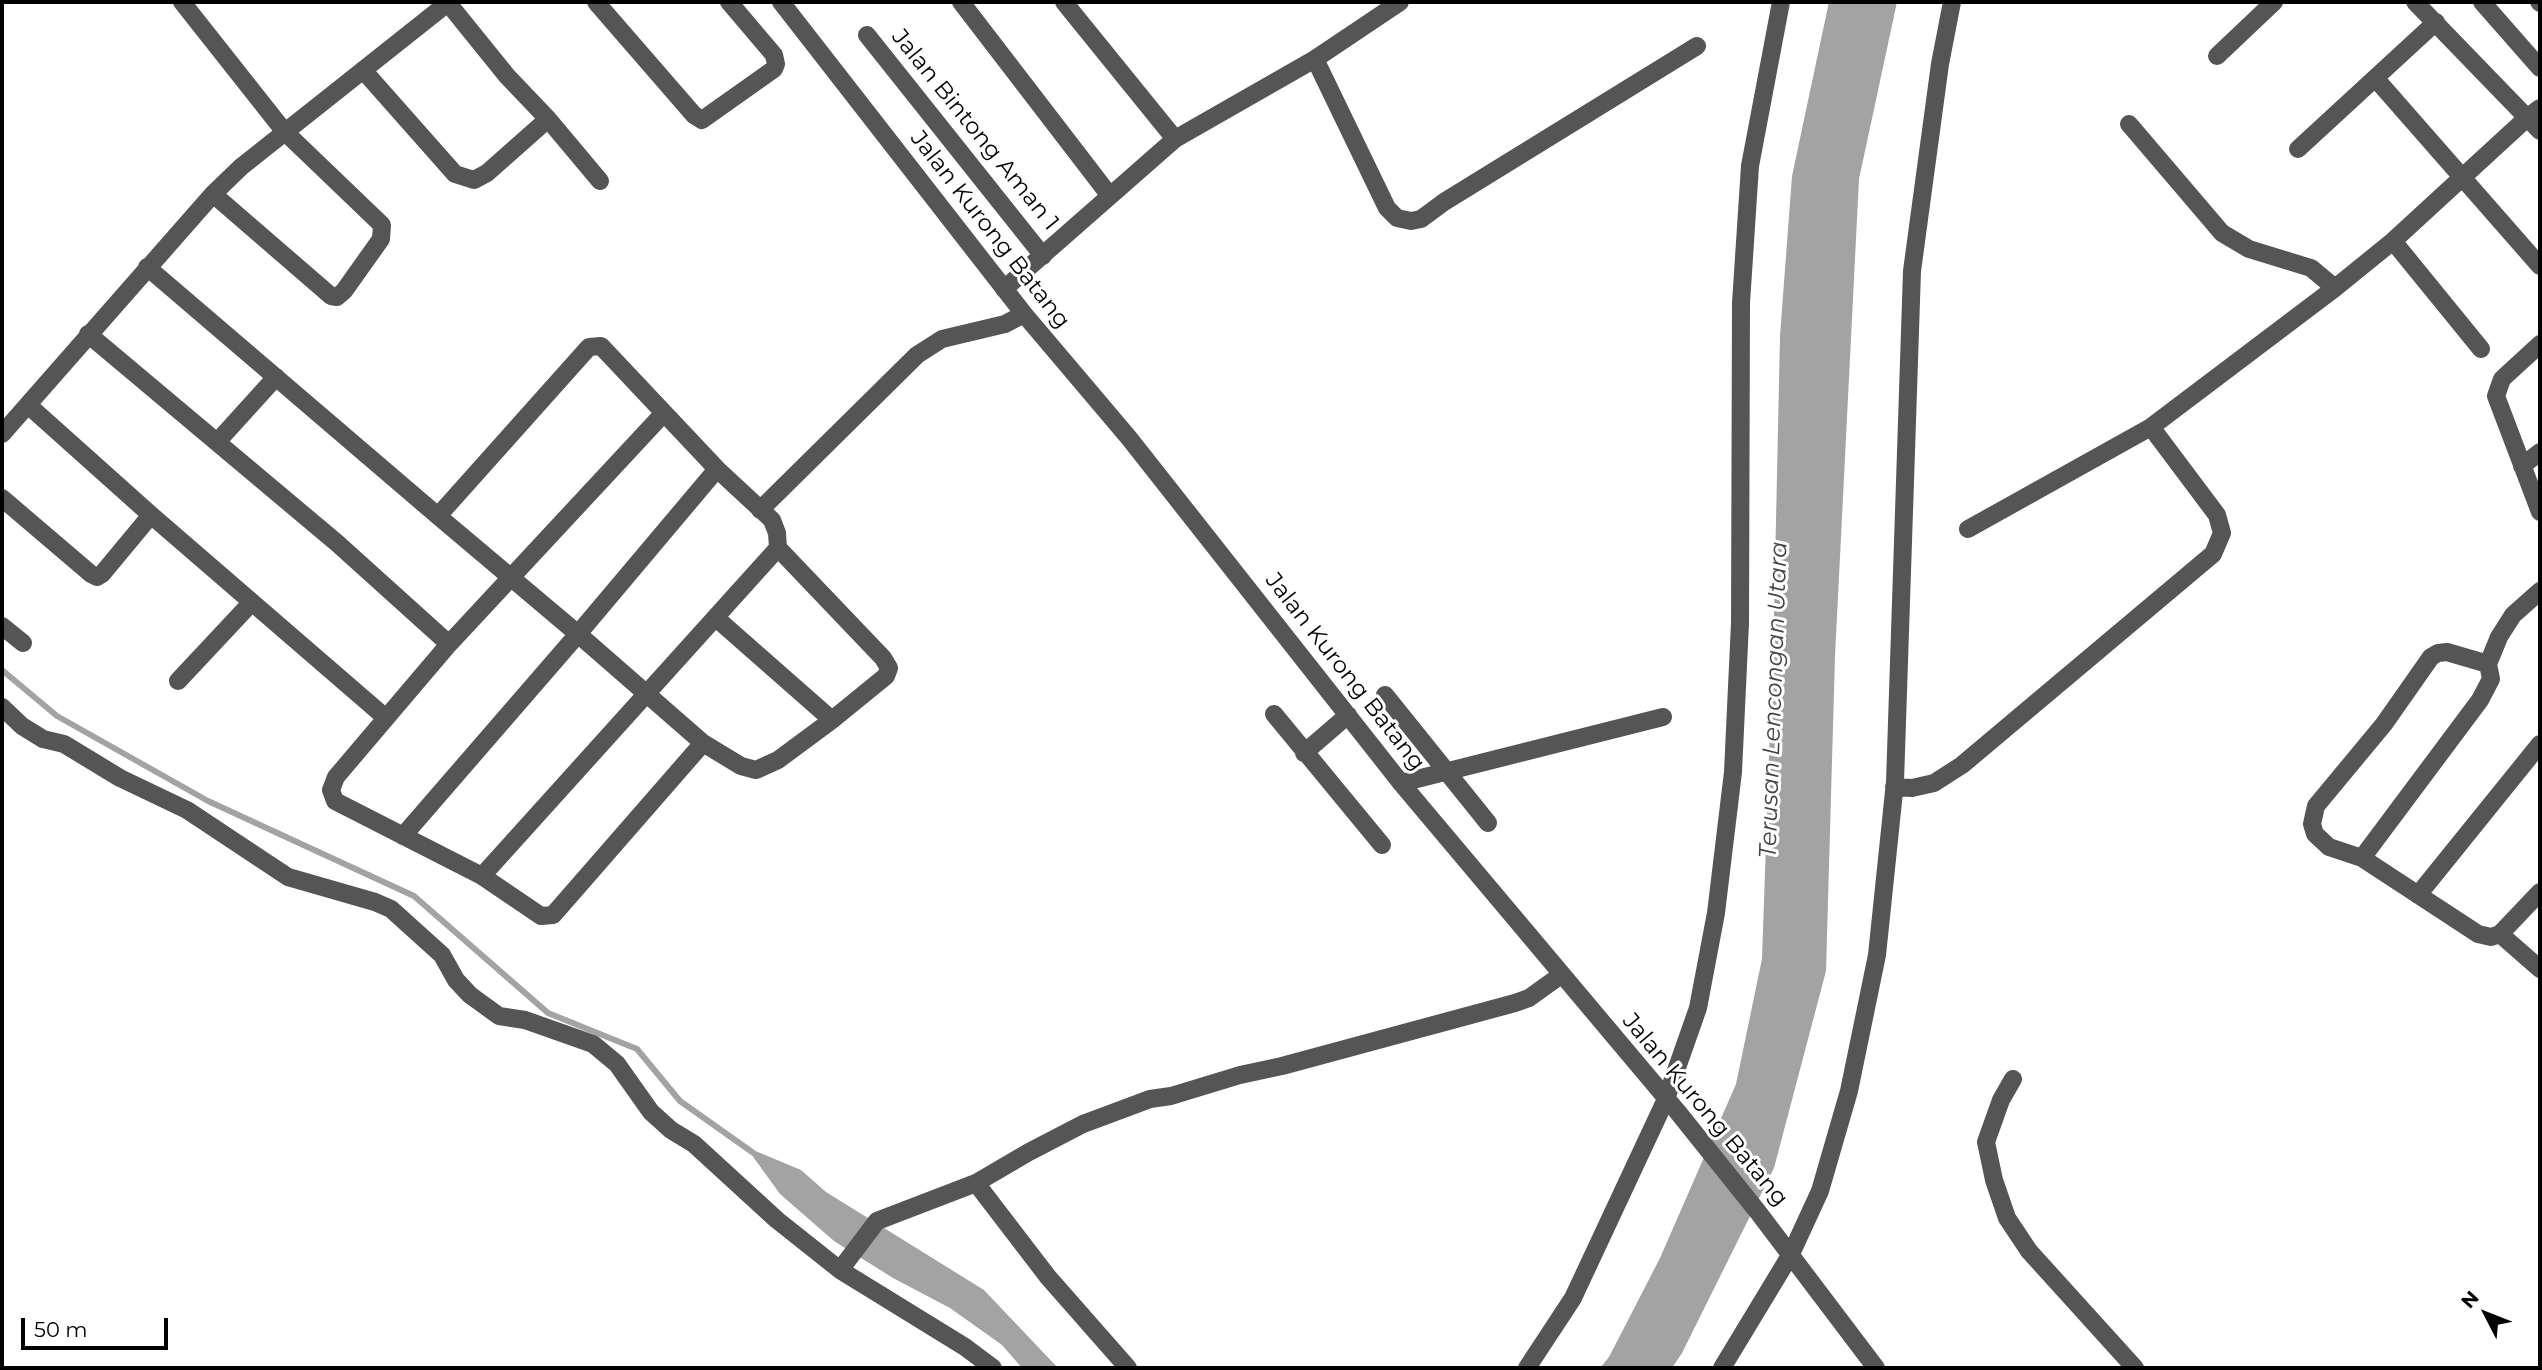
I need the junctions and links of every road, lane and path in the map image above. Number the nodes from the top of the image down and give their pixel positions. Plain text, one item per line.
1 (182, 2) edge
2 (448, 2) edge
3 (596, 2) edge
4 (729, 2) edge
5 (781, 2) edge
6 (961, 2) edge
7 (1065, 2) edge
8 (1400, 2) edge
9 (1781, 2) edge
10 (1952, 2) edge
11 (2274, 2) edge
12 (2415, 2) edge
13 (2482, 2) edge
14 (2436, 22) junction
15 (867, 35) dead end
16 (1697, 46) dead end
17 (2217, 57) dead end
18 (1315, 59) junction
19 (2540, 68) edge
20 (363, 70) junction
21 (2376, 79) junction
22 (2534, 113) edge
23 (548, 119) junction
24 (2129, 124) dead end
25 (284, 131) junction
26 (2540, 131) edge
27 (1175, 139) junction
28 (2298, 149) dead end
29 (2462, 178) junction
30 (600, 181) dead end
31 (213, 194) junction
32 (1110, 196) junction
33 (2393, 241) junction
34 (1043, 256) junction
35 (2540, 266) edge
36 (147, 268) junction
37 (2335, 288) junction
38 (1004, 289) junction
39 (1024, 314) junction
40 (88, 334) junction
41 (2540, 344) edge
42 (2481, 349) dead end
43 (276, 377) junction
44 (27, 405) junction
45 (663, 414) junction
46 (2151, 427) junction
47 (2, 434) edge
48 (218, 441) junction
49 (2540, 452) edge
50 (2522, 466) junction
51 (717, 469) junction
52 (2, 498) edge
53 (760, 510) junction
54 (2540, 512) edge
55 (150, 515) junction
56 (438, 516) junction
57 (1968, 529) dead end
58 (778, 548) junction
59 (511, 577) junction
60 (2540, 590) edge
61 (252, 602) junction
62 (716, 618) junction
63 (2, 625) edge
64 (578, 634) junction
65 (23, 643) dead end
66 (449, 644) junction
67 (2488, 664) junction
68 (178, 681) dead end
69 (646, 693) junction
70 (1385, 695) dead end
71 (2, 707) edge
72 (1274, 715) dead end
73 (1348, 715) junction
74 (1663, 717) dead end
75 (386, 718) junction
76 (832, 720) junction
77 (704, 743) junction
78 (2540, 744) edge
79 (1304, 753) junction
80 (1447, 773) junction
81 (1401, 783) junction
82 (1894, 787) junction
83 (1488, 823) dead end
84 (403, 836) junction
85 (1382, 845) dead end
86 (2362, 858) junction
87 (482, 876) junction
88 (2540, 892) edge
89 (2418, 895) junction
90 (2500, 934) junction
91 (2540, 970) edge
92 (1561, 975) junction
93 (2013, 1079) dead end
94 (1672, 1105) junction
95 (976, 1183) junction
96 (1791, 1254) junction
97 (844, 1265) junction
98 (993, 1368) edge
99 (1128, 1368) edge
100 (1527, 1368) edge
101 (1722, 1368) edge
102 (1876, 1368) edge
103 (2135, 1368) edge

1 - 25 street
2 - 20 street
2 - 23 street
3 - 4 street
5 - 38 street, Jalan Kurong Batang
6 - 32 street
7 - 27 street
8 - 18 street
9 - 94 street
10 - 82 street
11 - 17 street
12 - 14 street
13 - 19 street
14 - 21 street
14 - 22 street
15 - 34 street, Jalan Bintong Aman 1
16 - 18 street
18 - 27 street
20 - 23 street
20 - 25 street
21 - 28 street
21 - 29 street
22 - 26 street
22 - 29 street
23 - 30 street
24 - 37 street
25 - 31 street
25 - 31 street
27 - 32 street
29 - 33 street
29 - 35 street
31 - 36 street
32 - 34 street
33 - 37 street
33 - 42 street
34 - 38 street
36 - 40 street
36 - 43 street
37 - 46 street
38 - 39 street, Jalan Kurong Batang
39 - 53 street
39 - 73 street, Jalan Kurong Batang
40 - 44 street
40 - 48 street
41 - 50 street
43 - 48 street
43 - 56 street
44 - 47 street
44 - 55 street
45 - 51 street
45 - 56 street
45 - 59 street
46 - 57 street
46 - 82 street
48 - 66 street
49 - 50 street
50 - 54 street
51 - 53 street
51 - 64 street
52 - 55 street
53 - 58 street
55 - 61 street
56 - 59 street
58 - 62 street
58 - 76 street
59 - 64 street
59 - 66 street
60 - 67 street
61 - 68 street
61 - 75 street
62 - 69 street
62 - 76 street
63 - 65 street
64 - 69 street
64 - 84 street
66 - 75 street
67 - 86 street
67 - 86 street
69 - 77 street
69 - 87 street
70 - 80 street
71 - 97 street
72 - 79 street
73 - 79 street
73 - 81 street, Jalan Kurong Batang
74 - 80 street
75 - 84 street
76 - 77 street
77 - 87 street
78 - 89 street
79 - 85 street
80 - 81 street
80 - 83 street
81 - 92 street, Jalan Kurong Batang
82 - 96 street
84 - 87 street
86 - 89 street
88 - 90 street
89 - 90 street
90 - 91 street
92 - 94 street, Jalan Kurong Batang
92 - 95 street
93 - 103 street
94 - 96 street, Jalan Kurong Batang
94 - 100 street
95 - 97 street
95 - 99 street
96 - 101 street
96 - 102 street, Jalan Kurong Batang
97 - 98 street

